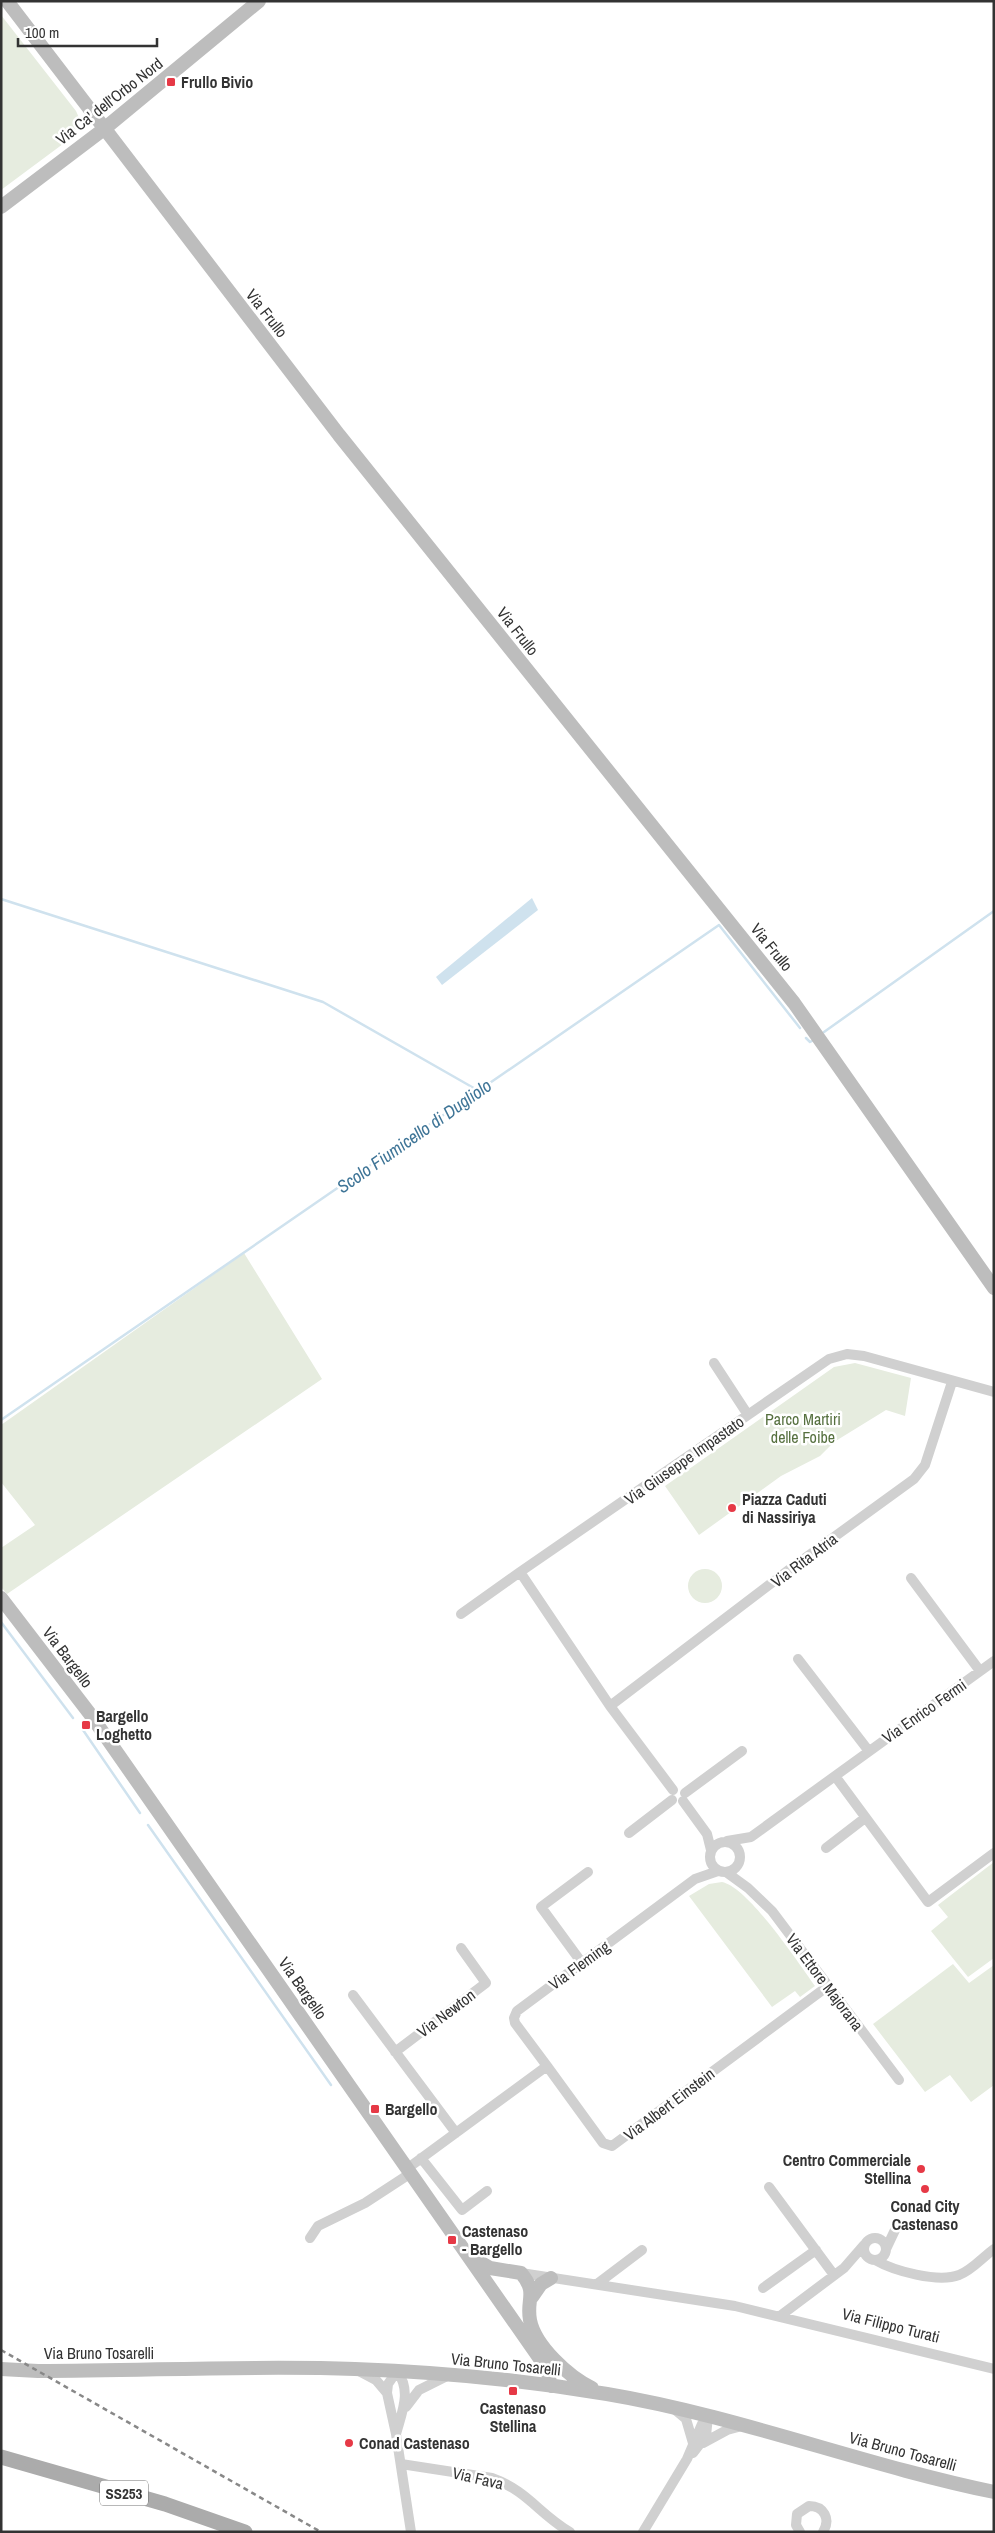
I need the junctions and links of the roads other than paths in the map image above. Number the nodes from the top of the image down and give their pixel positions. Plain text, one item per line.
1 (7, 1) edge
2 (259, 1) edge
3 (104, 129) junction
4 (1, 207) edge
5 (994, 1288) edge
6 (714, 1363) dead end
7 (952, 1382) junction
8 (994, 1392) edge
9 (748, 1415) junction
10 (520, 1572) junction
11 (911, 1578) dead end
12 (1, 1598) edge
13 (461, 1614) dead end
14 (798, 1659) dead end
15 (993, 1662) edge
16 (980, 1671) junction
17 (610, 1706) junction
18 (868, 1750) junction
19 (742, 1751) dead end
20 (835, 1776) junction
21 (672, 1795) junction
22 (684, 1797) junction
23 (865, 1818) junction
24 (629, 1834) dead end
25 (751, 1837) junction
26 (716, 1848) junction
27 (826, 1848) dead end
28 (994, 1853) edge
29 (740, 1858) junction
30 (722, 1871) junction
31 (588, 1872) dead end
32 (695, 1879) junction
33 (748, 1888) junction
34 (461, 1948) dead end
35 (582, 1963) junction
36 (828, 1986) junction
37 (353, 1995) dead end
38 (395, 2052) junction
39 (547, 2066) junction
40 (899, 2080) dead end
41 (456, 2133) junction
42 (422, 2158) junction
43 (409, 2170) junction
44 (769, 2187) dead end
45 (487, 2191) dead end
46 (310, 2238) dead end
47 (876, 2238) junction
48 (864, 2246) junction
49 (994, 2249) edge
50 (642, 2250) dead end
51 (816, 2250) junction
52 (469, 2256) junction
53 (879, 2256) junction
54 (844, 2268) junction
55 (520, 2273) junction
56 (834, 2275) junction
57 (551, 2278) junction
58 (597, 2284) junction
59 (763, 2288) dead end
60 (532, 2297) junction
61 (780, 2316) junction
62 (559, 2365) junction
63 (1, 2369) edge
64 (354, 2369) junction
65 (994, 2369) edge
66 (397, 2371) junction
67 (451, 2375) junction
68 (551, 2386) junction
69 (604, 2393) junction
70 (387, 2394) junction
71 (672, 2406) junction
72 (402, 2414) junction
73 (708, 2416) junction
74 (746, 2426) junction
75 (396, 2434) junction
76 (697, 2444) junction
77 (1, 2457) edge
78 (401, 2464) junction
79 (994, 2492) edge
80 (245, 2532) edge
81 (412, 2532) edge
82 (570, 2532) edge
83 (643, 2532) edge
84 (800, 2532) edge
85 (823, 2532) edge

1 - 3 street, Via Frullo
2 - 3 street, Via Ca' dell'Orbo Nord
3 - 4 street, Via Ca' dell'Orbo Nord
3 - 5 street, Via Frullo
6 - 9 street
7 - 8 street, Via Giuseppe Impastato
7 - 9 street, Via Giuseppe Impastato
7 - 17 street, Via Rita Atria
9 - 10 street, Via Giuseppe Impastato
10 - 13 street, Via Giuseppe Impastato
10 - 17 street
11 - 16 street, Via Enrico Fermi
12 - 43 street, Via Bargello
14 - 18 street, Via Enrico Fermi
15 - 16 street, Via Enrico Fermi
16 - 18 street, Via Enrico Fermi
17 - 21 street
18 - 20 street, Via Enrico Fermi
19 - 22 street
20 - 23 street
20 - 25 street, Via Enrico Fermi
21 - 22 street
21 - 24 street
22 - 26 street
23 - 27 street
23 - 28 street
25 - 26 street, Via Enrico Fermi
25 - 29 street, Via Enrico Fermi
26 - 29 street
26 - 30 street
26 - 32 street, Via Fleming
29 - 30 street
29 - 33 street, Via Ettore Majorana
30 - 32 street, Via Fleming
30 - 33 street, Via Ettore Majorana
31 - 35 street
32 - 35 street, Via Fleming
33 - 36 street, Via Ettore Majorana
34 - 38 street, Via Newton
35 - 39 street, Via Fleming
36 - 39 street, Via Albert Einstein
36 - 40 street, Via Ettore Majorana
37 - 38 street
38 - 41 street
39 - 41 street
41 - 42 street
42 - 43 street
42 - 45 street
43 - 46 street
43 - 52 street, Via Bargello
44 - 51 street
47 - 48 street
47 - 53 street
47 - 53 street
48 - 53 street
48 - 54 street
49 - 53 street
50 - 58 street
51 - 56 street
51 - 59 street
52 - 55 street, Via Filippo Turati
52 - 68 street, Via Bargello
53 - 54 street
54 - 56 street
55 - 57 street, Via Filippo Turati
55 - 60 street
56 - 61 street
57 - 58 street, Via Filippo Turati
57 - 60 street
58 - 61 street, Via Filippo Turati
60 - 62 street
61 - 65 street, Via Filippo Turati
62 - 68 street
62 - 69 street
63 - 64 street, Via Bruno Tosarelli
64 - 66 street, Via Bruno Tosarelli
64 - 70 street
66 - 67 street, Via Bruno Tosarelli
66 - 70 street
66 - 72 street
67 - 68 street, Via Bruno Tosarelli
67 - 72 street
68 - 69 street, Via Bruno Tosarelli
69 - 71 street, Via Bruno Tosarelli
70 - 75 street
71 - 73 street, Via Bruno Tosarelli
71 - 76 street
72 - 75 street
73 - 74 street, Via Bruno Tosarelli
73 - 76 street
74 - 76 street
74 - 79 street, Via Bruno Tosarelli
75 - 78 street
76 - 83 street
77 - 80 main road, SS253
78 - 81 street
78 - 82 street, Via Fava
84 - 85 street

